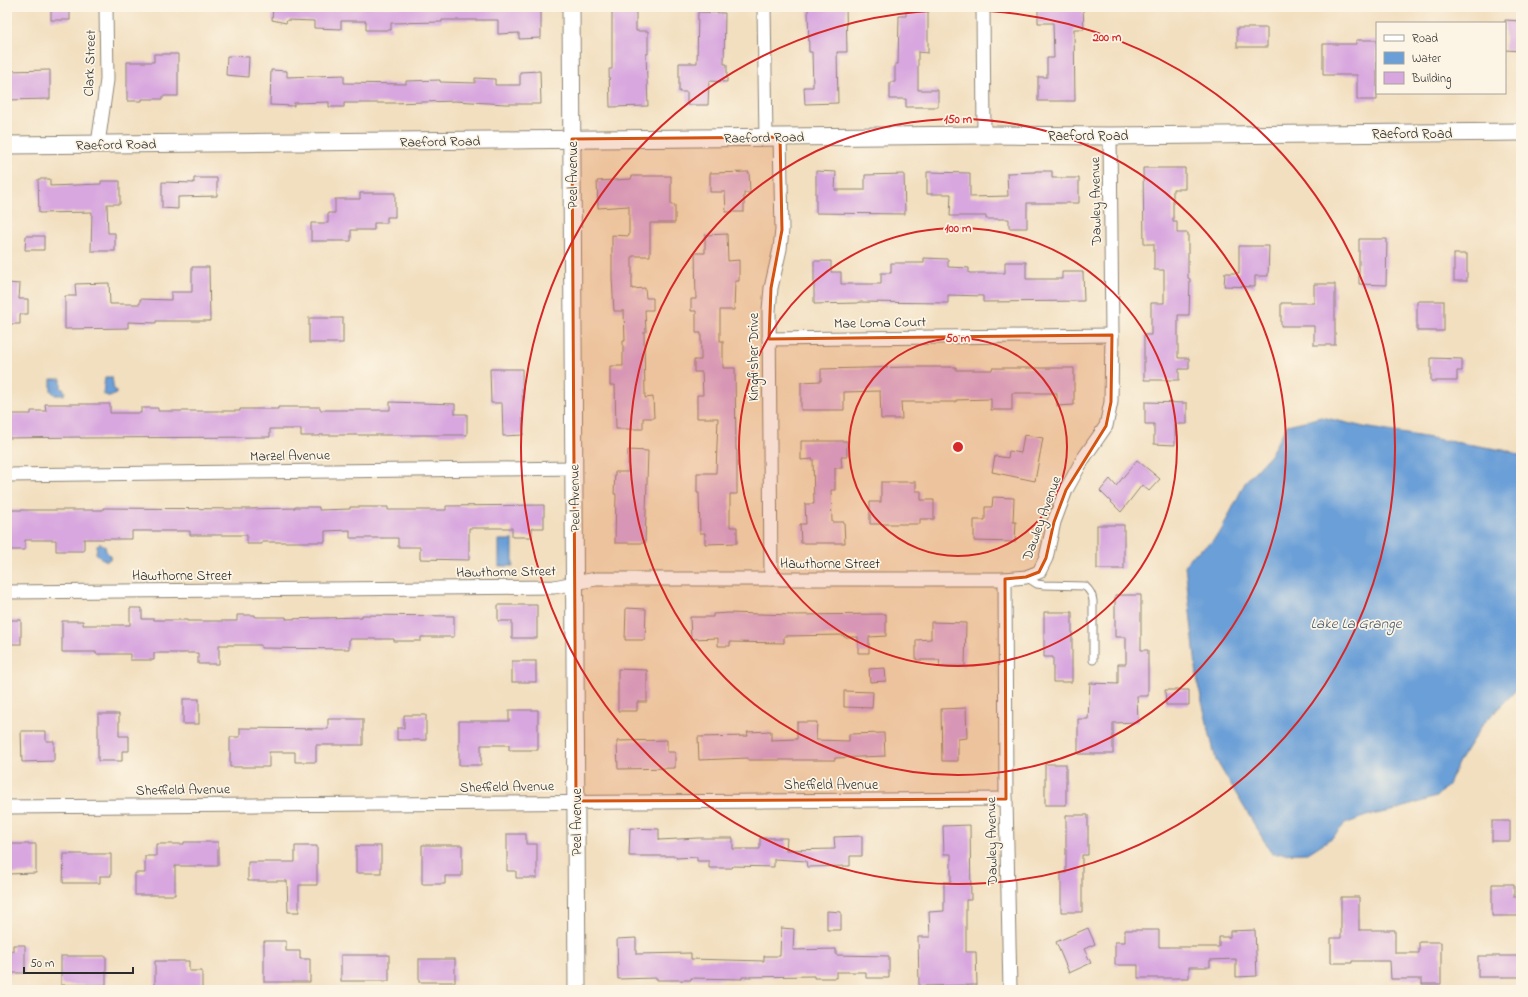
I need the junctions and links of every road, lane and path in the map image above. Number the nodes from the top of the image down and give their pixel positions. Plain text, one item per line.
1 (106, 7) edge
2 (571, 7) edge
3 (764, 7) edge
4 (983, 7) edge
5 (1521, 132) edge
6 (984, 135) junction
7 (1110, 136) junction
8 (773, 137) junction
9 (572, 139) junction
10 (98, 144) junction
11 (7, 145) edge
12 (1112, 335) junction
13 (769, 339) junction
14 (574, 468) junction
15 (7, 474) edge
16 (1026, 577) junction
17 (771, 579) junction
18 (1006, 579) junction
19 (575, 583) junction
20 (7, 592) edge
21 (1093, 660) dead end
22 (1006, 799) junction
23 (576, 801) junction
24 (7, 807) edge
25 (577, 990) edge
26 (1010, 990) edge

1 - 10 street, Clark Street
2 - 9 street, Peel Avenue
3 - 8 street, Kingfisher Drive
4 - 6 street
5 - 7 street, Raeford Road
6 - 7 street, Raeford Road
6 - 8 street, Raeford Road
7 - 12 street, Dawley Avenue
8 - 9 street, Raeford Road
8 - 13 street, Kingfisher Drive
9 - 10 street, Raeford Road
9 - 14 street, Peel Avenue
10 - 11 street, Raeford Road
12 - 13 street, Mae Loma Court
12 - 16 street, Dawley Avenue
13 - 17 street, Kingfisher Drive
14 - 15 street, Marzel Avenue
14 - 19 street, Peel Avenue
16 - 18 street, Dawley Avenue
16 - 21 lane
17 - 18 street, Hawthorne Street
17 - 19 street, Hawthorne Street
18 - 22 street, Dawley Avenue
19 - 20 street, Hawthorne Street
19 - 23 street, Peel Avenue
22 - 23 street, Sheffield Avenue
22 - 26 street, Dawley Avenue
23 - 24 street, Sheffield Avenue
23 - 25 street, Peel Avenue

